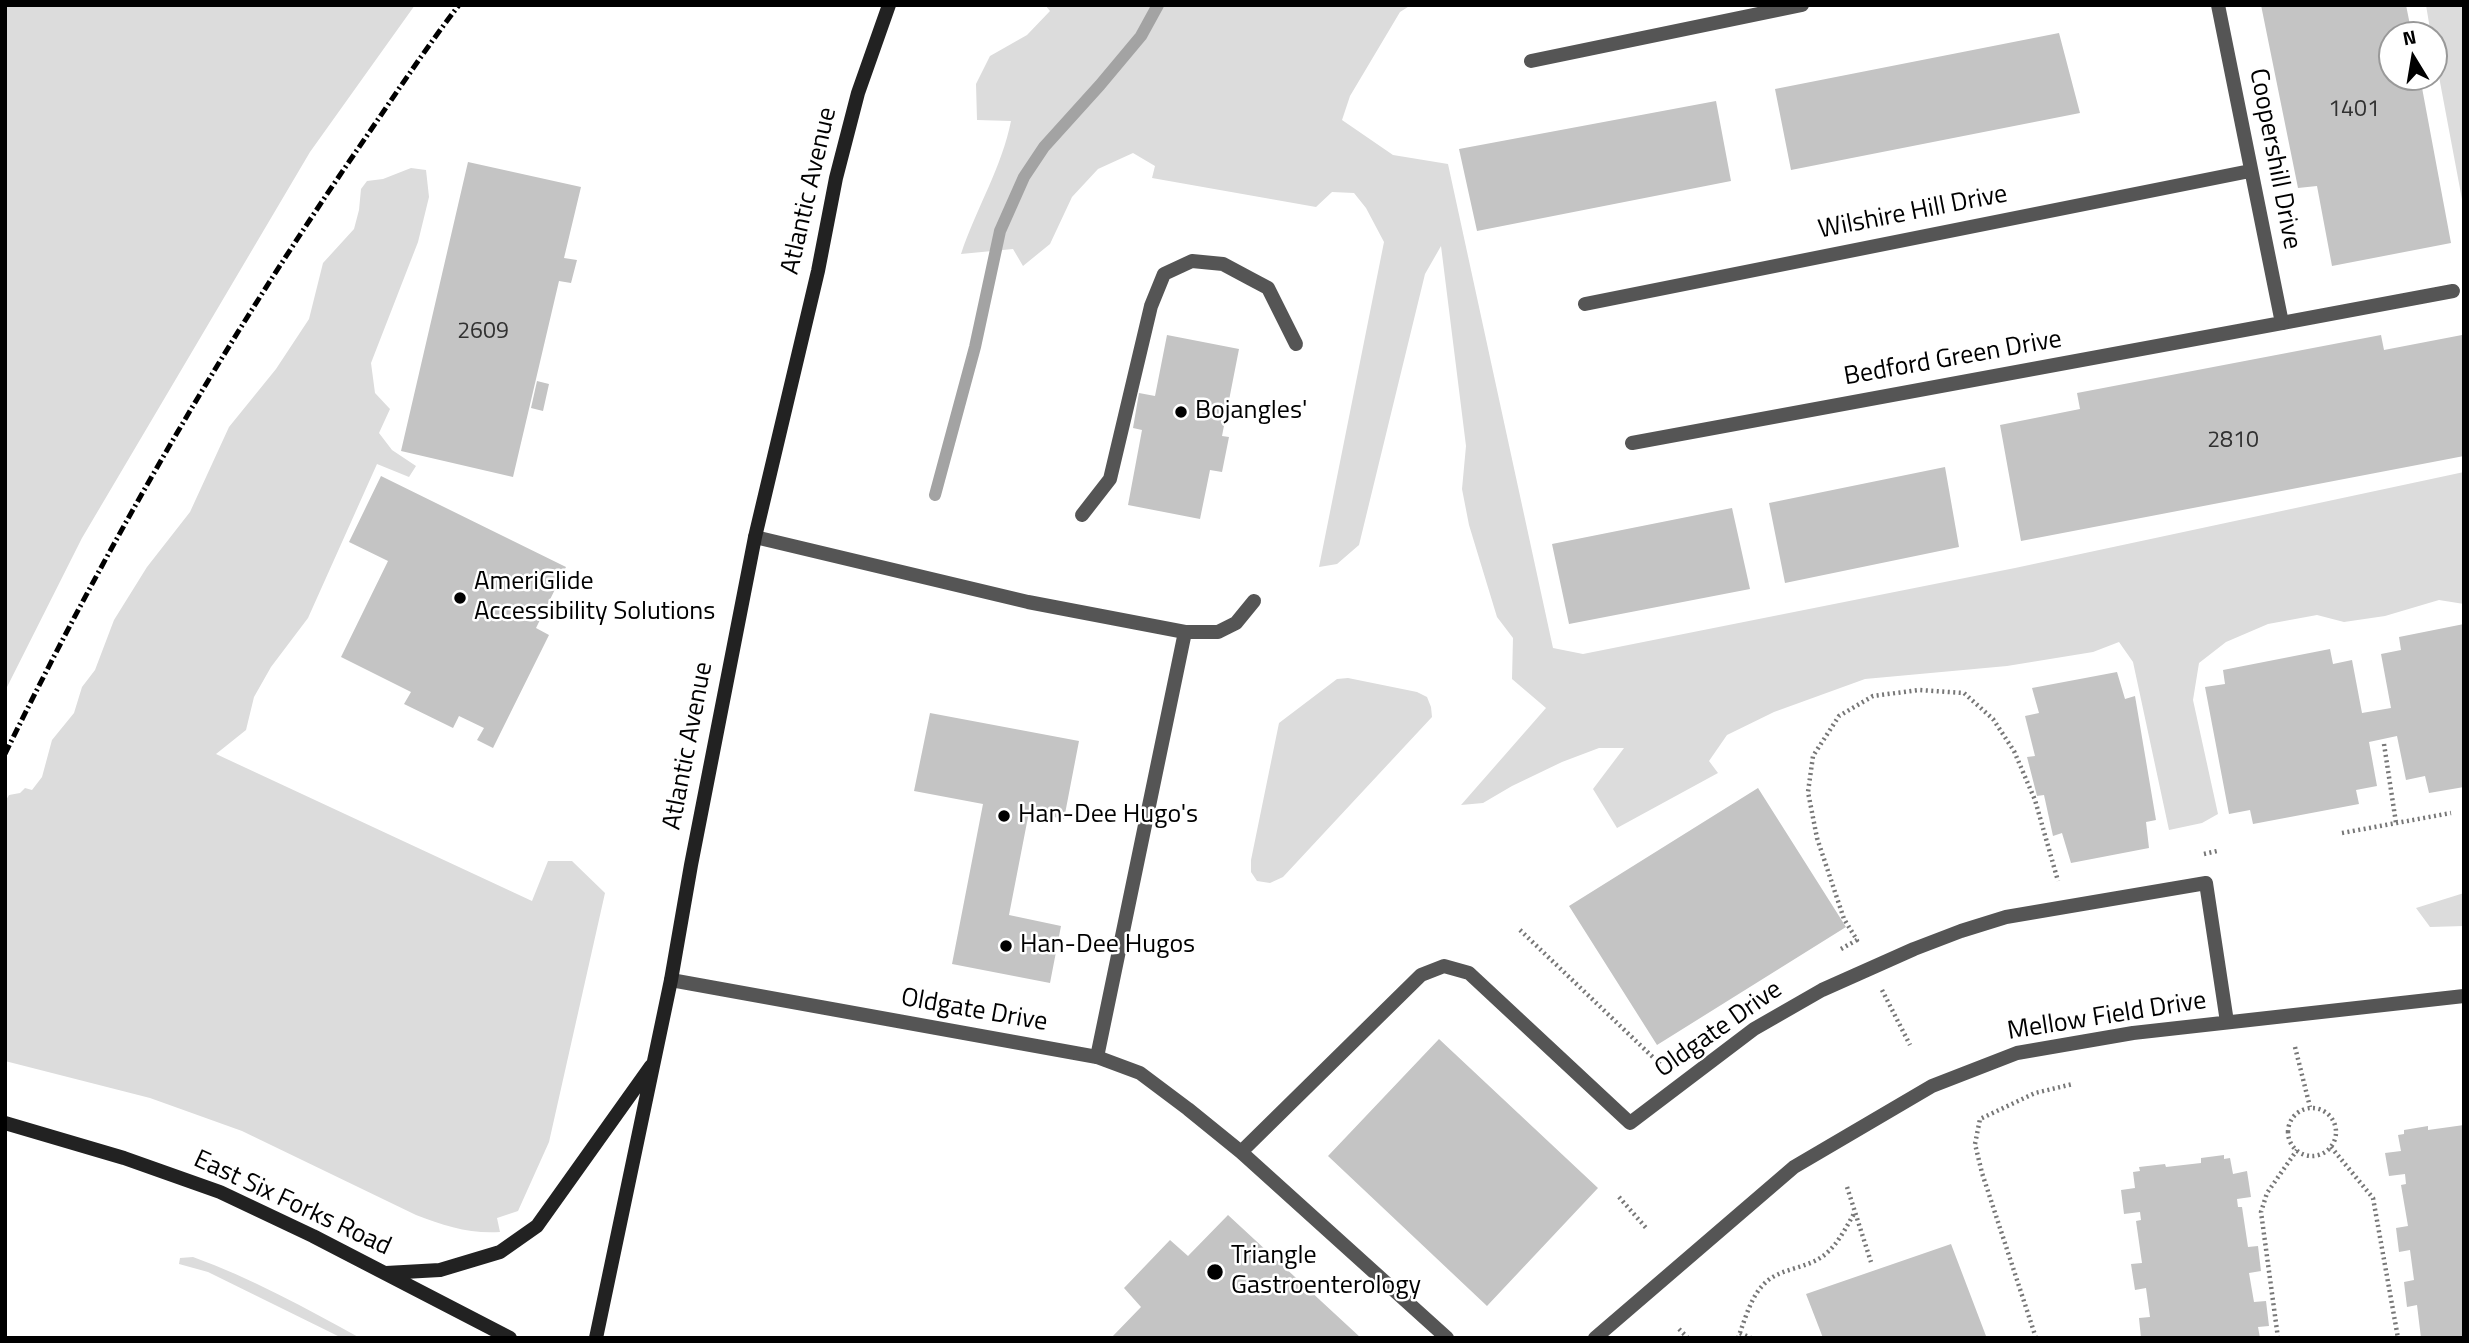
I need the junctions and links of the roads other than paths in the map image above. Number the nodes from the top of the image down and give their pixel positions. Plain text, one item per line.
1 (889, 5) edge
2 (1802, 5) edge
3 (2218, 5) edge
4 (1531, 61) dead end
5 (2250, 172) junction
6 (2453, 291) dead end
7 (1585, 304) dead end
8 (2282, 323) junction
9 (1296, 344) dead end
10 (1632, 443) dead end
11 (1082, 515) dead end
12 (755, 537) junction
13 (1254, 601) dead end
14 (1185, 632) junction
15 (671, 980) junction
16 (2464, 996) edge
17 (2227, 1022) junction
18 (1097, 1057) junction
19 (654, 1062) junction
20 (5, 1123) edge
21 (1241, 1152) junction
22 (384, 1273) junction
23 (510, 1338) edge
24 (596, 1338) edge
25 (1447, 1338) edge
26 (1595, 1338) edge

1 - 12 main road, Atlantic Avenue
2 - 4 street
3 - 5 street, Coopershill Drive
5 - 7 street, Wilshire Hill Drive
5 - 8 street, Coopershill Drive
6 - 8 street, Bedford Green Drive
8 - 10 street, Bedford Green Drive
9 - 11 street
12 - 14 street
12 - 15 main road, Atlantic Avenue
13 - 14 street
14 - 18 street
15 - 18 street, Oldgate Drive
15 - 19 main road, Atlantic Avenue
16 - 17 street, Mellow Field Drive
17 - 21 street, Oldgate Drive
17 - 26 street, Mellow Field Drive
18 - 21 street, Oldgate Drive
19 - 22 main road
19 - 24 main road, Atlantic Avenue
20 - 22 main road, East Six Forks Road
21 - 25 street, Oldgate Drive
22 - 23 main road, East Six Forks Road

